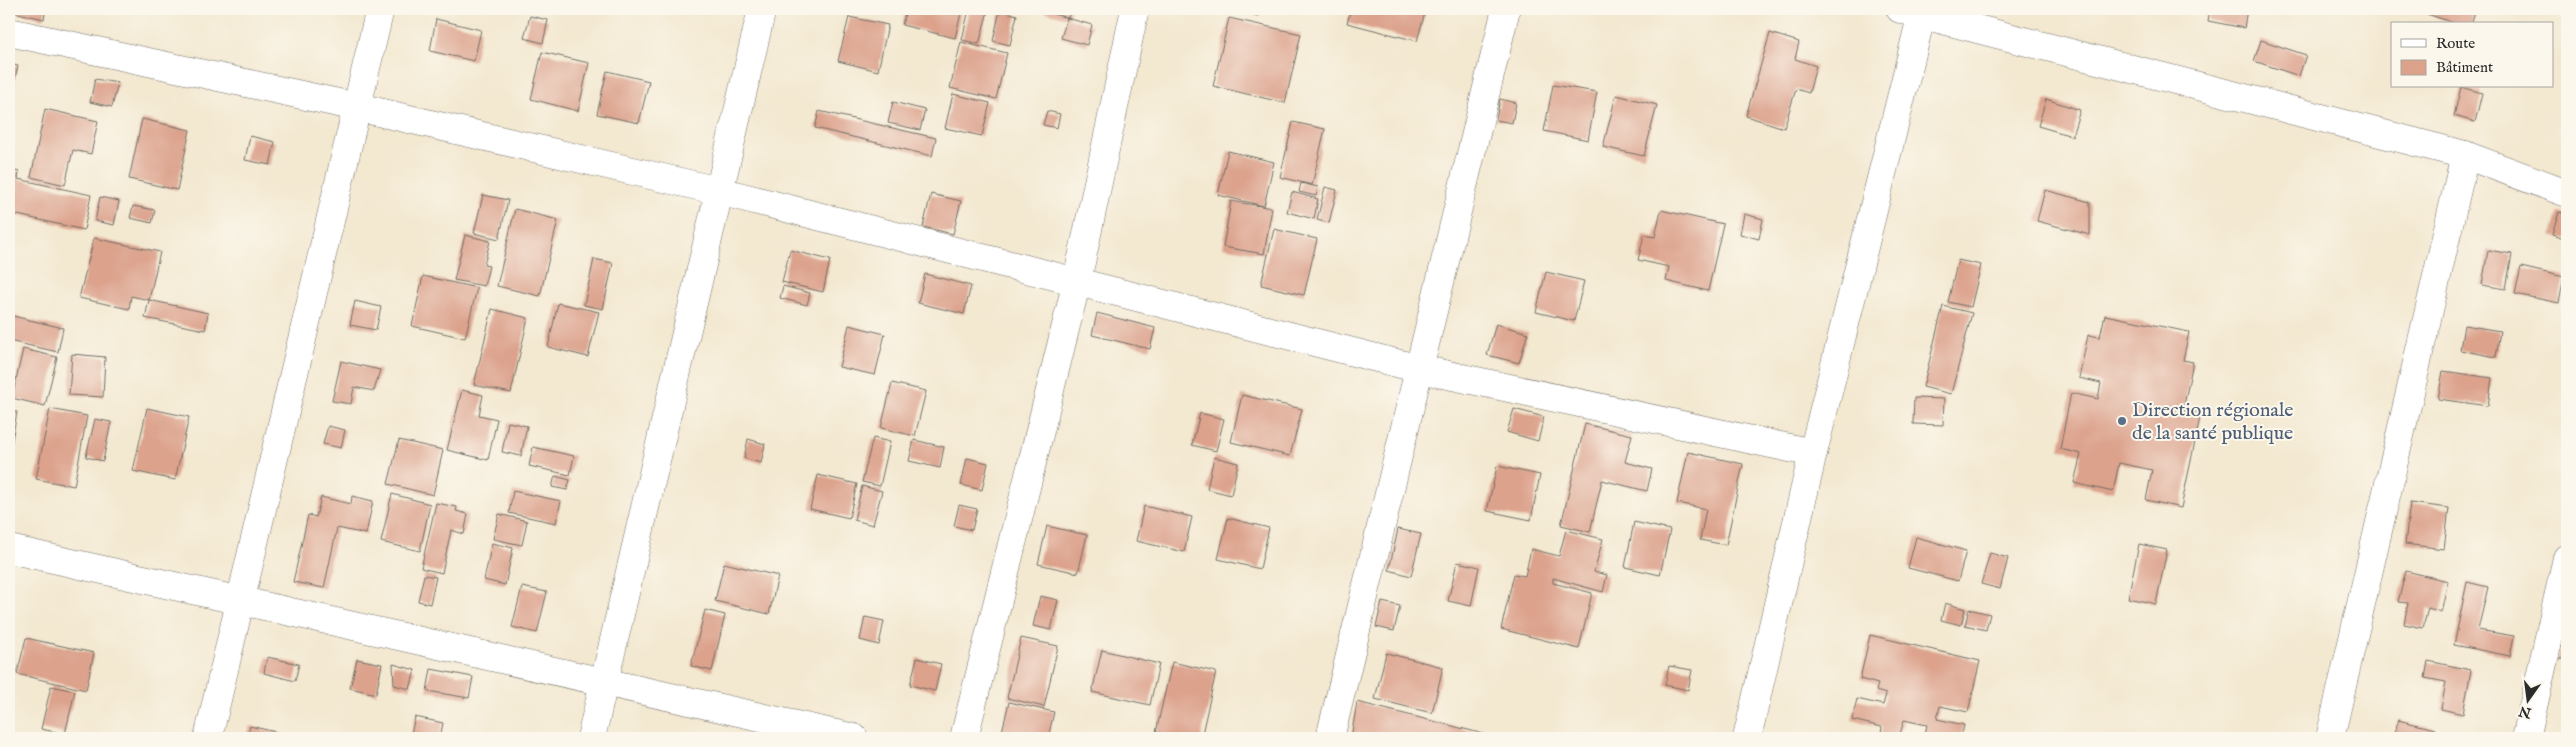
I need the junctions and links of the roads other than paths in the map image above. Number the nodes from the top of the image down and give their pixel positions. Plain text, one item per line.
1 (380, 9) edge
2 (762, 9) edge
3 (1135, 9) edge
4 (1506, 9) edge
5 (1915, 10) edge
6 (9, 32) edge
7 (357, 107) junction
8 (2464, 156) junction
9 (719, 191) junction
10 (2567, 192) edge
11 (1077, 281) junction
12 (1420, 369) junction
13 (1813, 453) junction
14 (9, 549) edge
15 (2567, 558) edge
16 (240, 600) junction
17 (604, 682) junction
18 (208, 738) edge
19 (591, 738) edge
20 (854, 738) edge
21 (964, 738) edge
22 (1330, 738) edge
23 (1747, 738) edge
24 (2330, 738) edge
25 (2526, 738) edge

1 - 7 street
2 - 9 street
3 - 11 street
4 - 12 street
5 - 8 street
5 - 13 street
6 - 7 street
7 - 9 street
7 - 16 street
8 - 10 street
8 - 24 street
9 - 11 street
9 - 17 street
11 - 12 street
11 - 21 street
12 - 13 street
12 - 22 street
13 - 23 street
14 - 16 street
15 - 25 street
16 - 17 street
16 - 18 street
17 - 19 street
17 - 20 street

